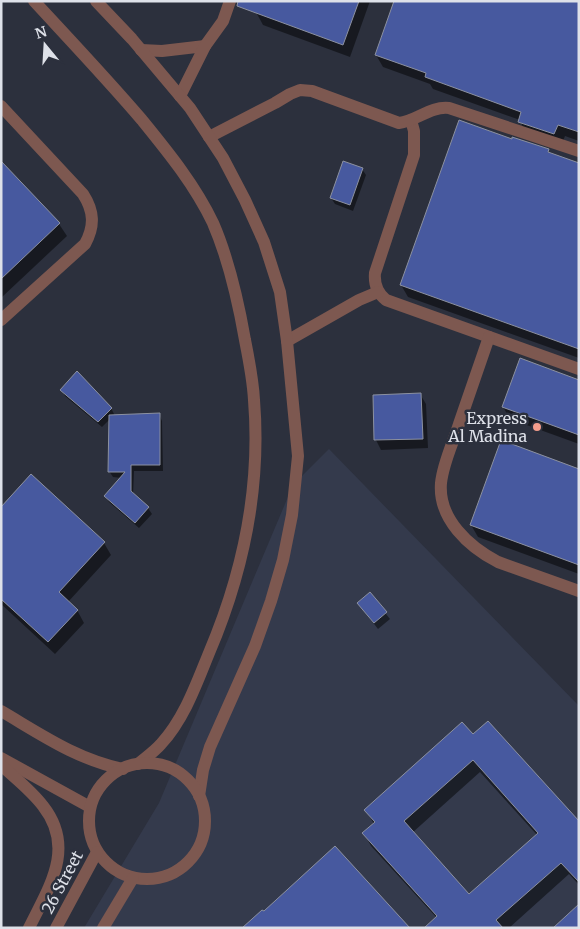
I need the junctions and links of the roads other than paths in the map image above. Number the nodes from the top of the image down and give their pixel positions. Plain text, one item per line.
1 (34, 1) edge
2 (96, 1) edge
3 (230, 1) edge
4 (205, 46) junction
5 (141, 50) junction
6 (180, 96) junction
7 (1, 106) edge
8 (410, 120) junction
9 (209, 137) junction
10 (579, 151) edge
11 (378, 292) junction
12 (1, 320) edge
13 (489, 337) junction
14 (288, 341) junction
15 (579, 369) edge
16 (579, 591) edge
17 (1, 711) edge
18 (1, 758) edge
19 (138, 764) junction
20 (1, 765) edge
21 (124, 768) junction
22 (199, 796) junction
23 (90, 807) junction
24 (97, 852) junction
25 (133, 878) junction
26 (29, 928) edge
27 (56, 928) edge
28 (103, 928) edge

1 - 19 street
2 - 5 street
3 - 4 street
4 - 5 street
4 - 6 street
5 - 6 street
6 - 9 street
7 - 12 street
8 - 9 street
8 - 10 street
8 - 11 street
9 - 14 street
11 - 13 street
11 - 14 street
13 - 15 street
13 - 16 street
14 - 22 street
17 - 21 street
18 - 23 street
19 - 21 street
19 - 22 street
20 - 26 street
21 - 23 street
22 - 25 street
23 - 24 street
24 - 25 street
24 - 27 street, 26 Street
25 - 28 street

